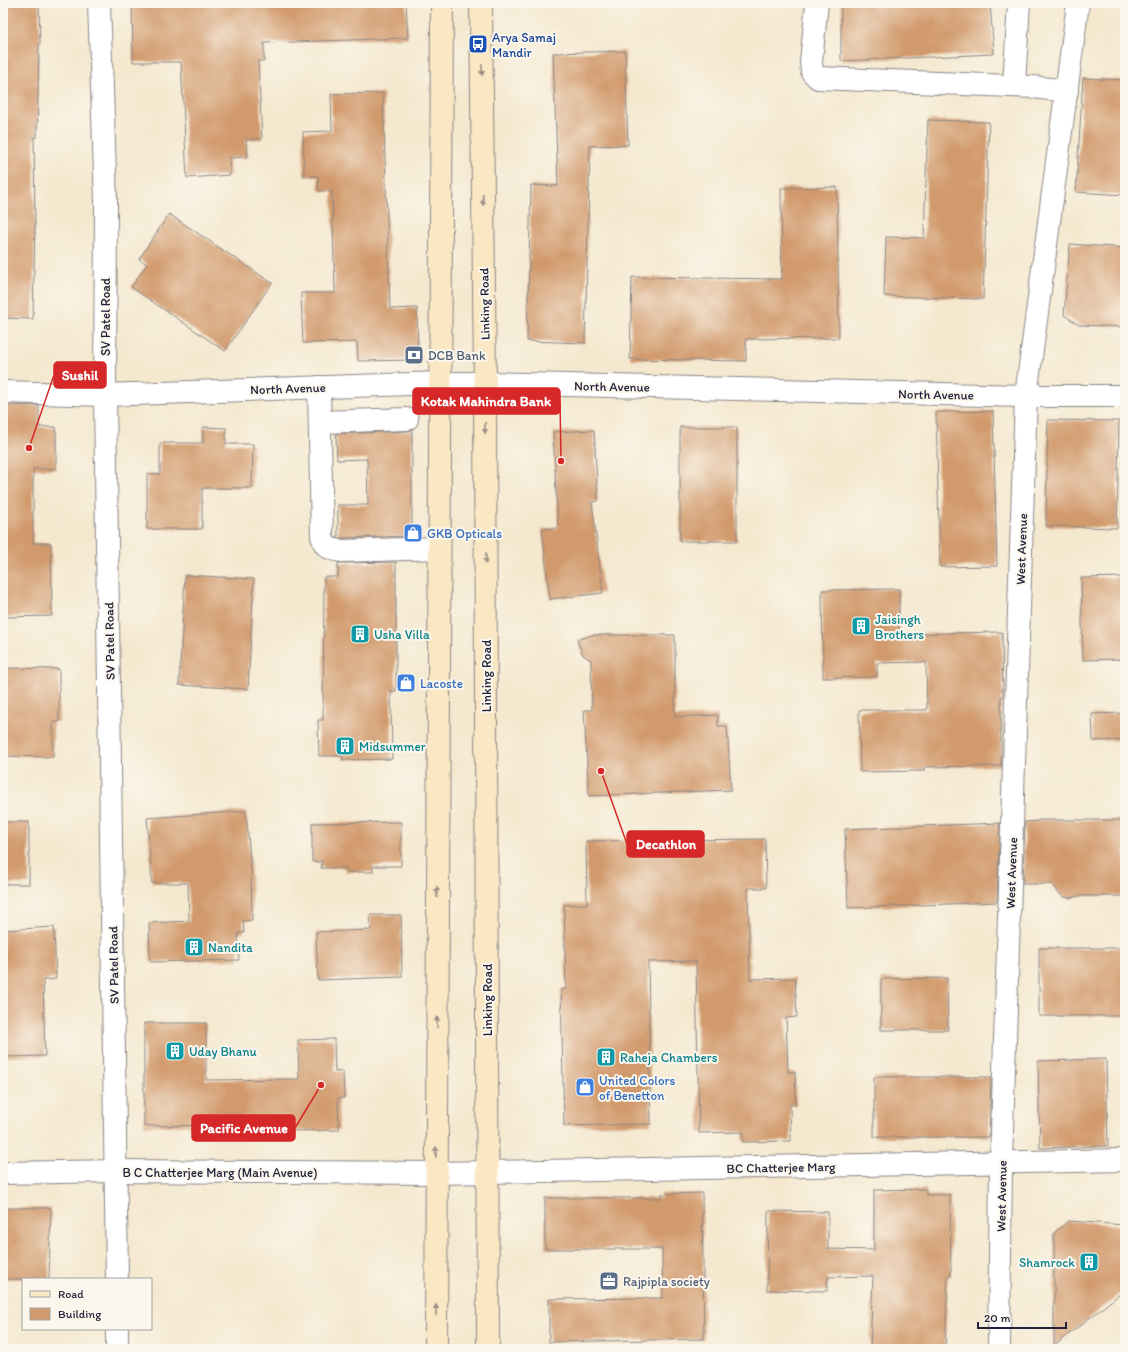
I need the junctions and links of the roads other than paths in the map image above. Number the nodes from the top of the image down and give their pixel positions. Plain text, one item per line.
1 (99, 3) edge
2 (442, 3) edge
3 (481, 3) edge
4 (817, 3) edge
5 (1019, 3) edge
6 (1078, 3) edge
7 (1014, 86) junction
8 (1067, 91) junction
9 (440, 383) junction
10 (485, 383) junction
11 (319, 387) junction
12 (3, 392) edge
13 (105, 395) junction
14 (1026, 396) junction
15 (1125, 396) edge
16 (407, 419) dead end
17 (320, 422) junction
18 (439, 548) junction
19 (1125, 1160) edge
20 (1001, 1162) junction
21 (116, 1172) junction
22 (487, 1172) junction
23 (3, 1173) edge
24 (436, 1173) junction
25 (117, 1278) edge
26 (117, 1330) edge
27 (117, 1349) edge
28 (436, 1349) edge
29 (488, 1349) edge
30 (999, 1349) edge

1 - 13 street, SV Patel Road
2 - 9 main road
3 -> 10 main road, Linking Road
4 - 7 street
5 - 7 street
6 - 8 street, West Avenue
7 - 8 street
8 - 14 street, West Avenue
9 - 10 street, North Avenue
9 - 11 street, North Avenue
9 - 18 main road
10 - 14 street, North Avenue
10 -> 22 main road, Linking Road
11 - 13 street, North Avenue
11 - 17 street
12 - 13 street, North Avenue
13 - 21 street, SV Patel Road
14 - 15 street, North Avenue
14 - 20 street, West Avenue
16 - 17 street
17 - 18 street
24 -> 18 main road
19 - 20 street, BC Chatterjee Marg
20 - 22 street, BC Chatterjee Marg
20 - 30 street, West Avenue
21 - 23 street, B C Chatterjee Marg (Main Avenue)
21 - 24 street, B C Chatterjee Marg (Main Avenue)
21 - 25 street, SV Patel Road
22 - 24 street, BC Chatterjee Marg
22 - 29 main road, Linking Road
28 -> 24 main road
26 - 27 street

